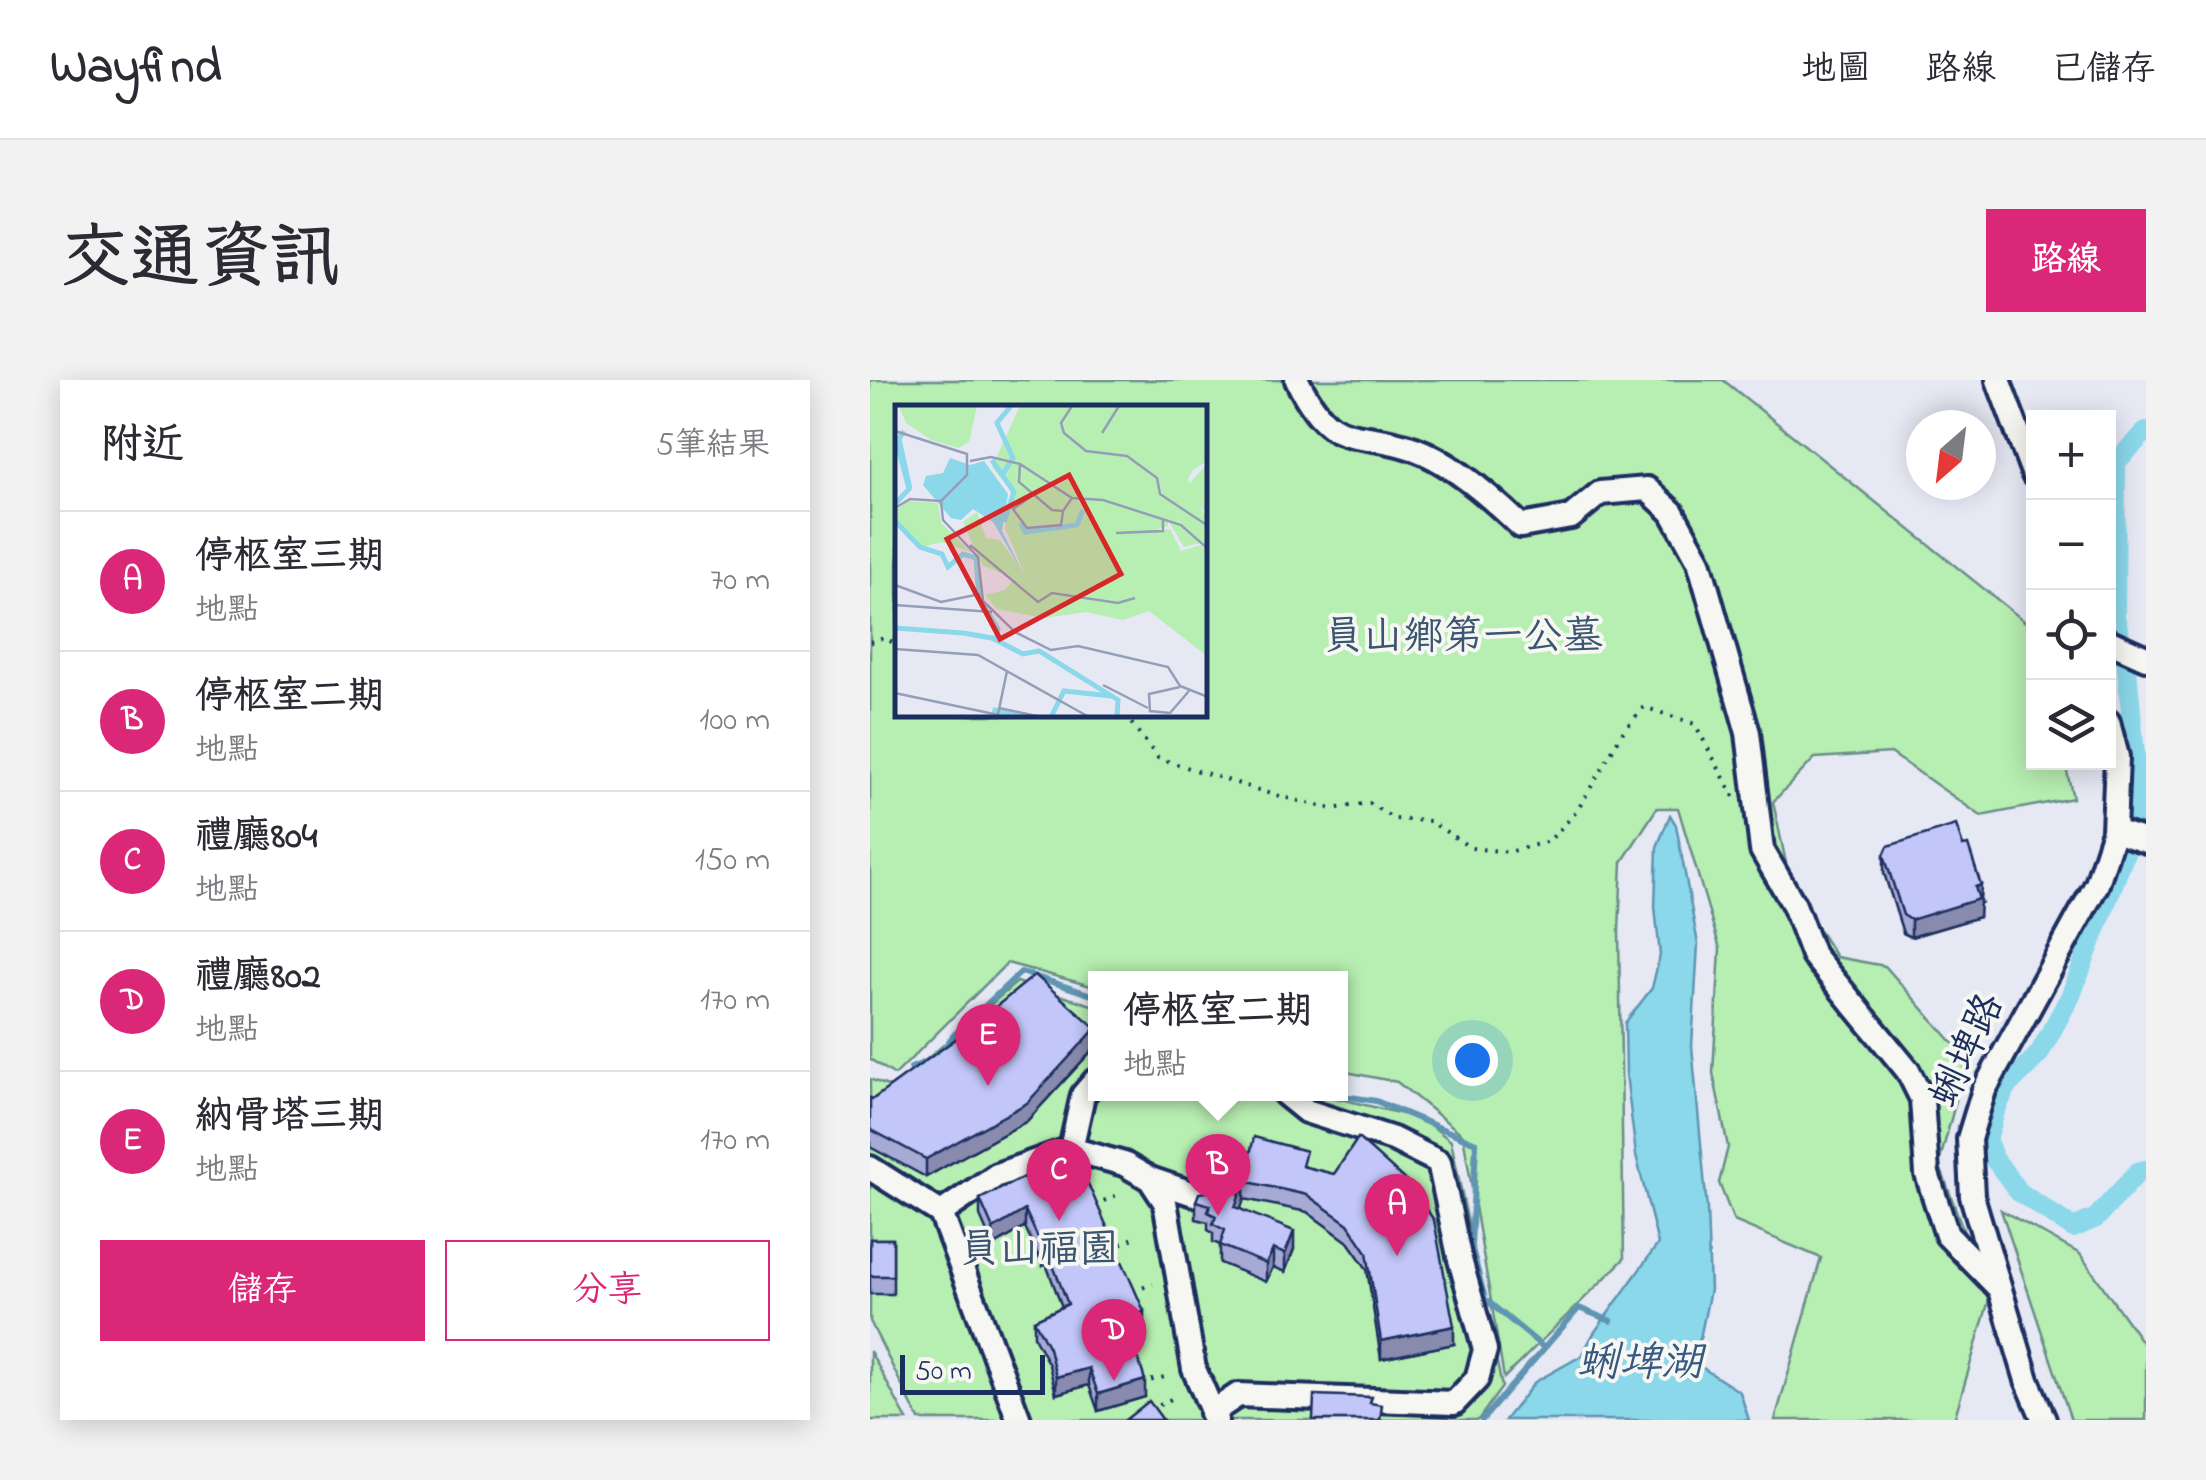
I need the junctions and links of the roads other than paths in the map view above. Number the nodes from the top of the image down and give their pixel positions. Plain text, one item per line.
1 (1297, 380) edge
2 (1998, 380) edge
3 (2026, 454) edge
4 (2116, 644) edge
5 (2140, 654) edge
6 (2116, 754) edge
7 (2114, 831) junction
8 (2146, 841) edge
9 (1088, 1091) edge
10 (1294, 1101) edge
11 (1071, 1149) junction
12 (870, 1168) edge
13 (1150, 1179) junction
14 (1203, 1196) edge
15 (941, 1213) junction
16 (1998, 1287) junction
17 (1213, 1417) edge
18 (1020, 1420) edge
19 (2044, 1420) edge

1 - 16 street
2 - 3 street
4 - 5 street
6 - 7 street, 蜊埤路
7 - 8 street
7 - 16 street, 蜊埤路
9 - 11 street
10 - 17 street
11 - 13 street
11 - 15 street
12 - 15 street
13 - 14 street
13 - 17 street
15 - 18 street
16 - 19 street, 蜊埤路

